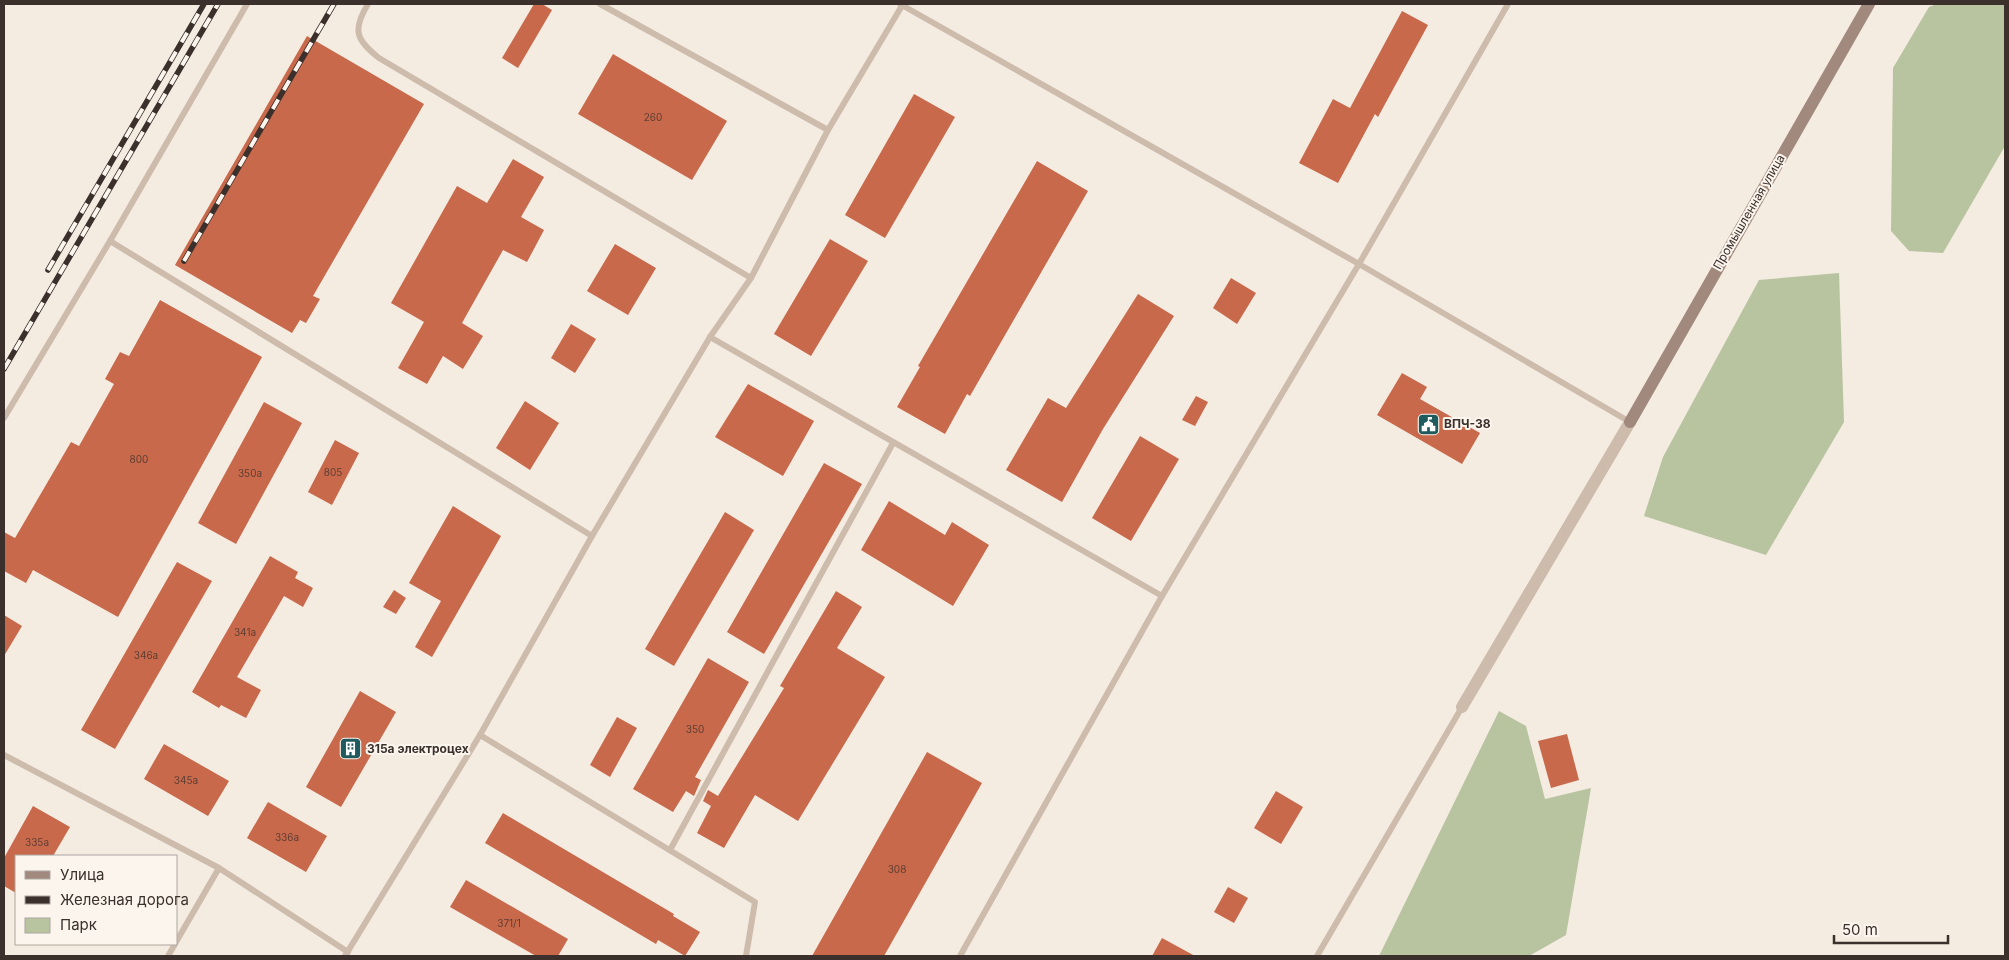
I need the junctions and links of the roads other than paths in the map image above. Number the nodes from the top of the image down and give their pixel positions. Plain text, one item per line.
1 (247, 4) edge
2 (368, 4) edge
3 (600, 4) edge
4 (901, 4) edge
5 (1508, 4) edge
6 (1869, 4) edge
7 (828, 130) junction
8 (110, 241) junction
9 (1359, 264) junction
10 (751, 278) junction
11 (710, 337) junction
12 (4, 418) edge
13 (1630, 422) junction
14 (893, 443) junction
15 (592, 536) junction
16 (1162, 596) junction
17 (1462, 707) joint
18 (480, 735) junction
19 (4, 755) edge
20 (670, 850) junction
21 (219, 868) junction
22 (178, 940) edge
23 (175, 945) edge
24 (347, 954) edge
25 (168, 956) edge
26 (746, 956) edge
27 (960, 956) edge
28 (1317, 956) edge

1 - 8 lane
2 - 10 lane
3 - 7 lane
4 - 7 lane
4 - 9 lane
5 - 9 lane
6 - 13 street, Промышленная улица
7 - 10 lane
8 - 12 lane
8 - 15 lane
9 - 13 lane
9 - 16 lane
10 - 11 lane
11 - 14 lane
11 - 15 lane
13 - 17 street
14 - 16 lane
14 - 20 lane
15 - 18 lane
16 - 27 lane
17 - 28 lane
18 - 20 lane
18 - 24 lane
19 - 21 lane
20 - 26 lane
21 - 22 lane
21 - 24 lane
23 - 25 lane

